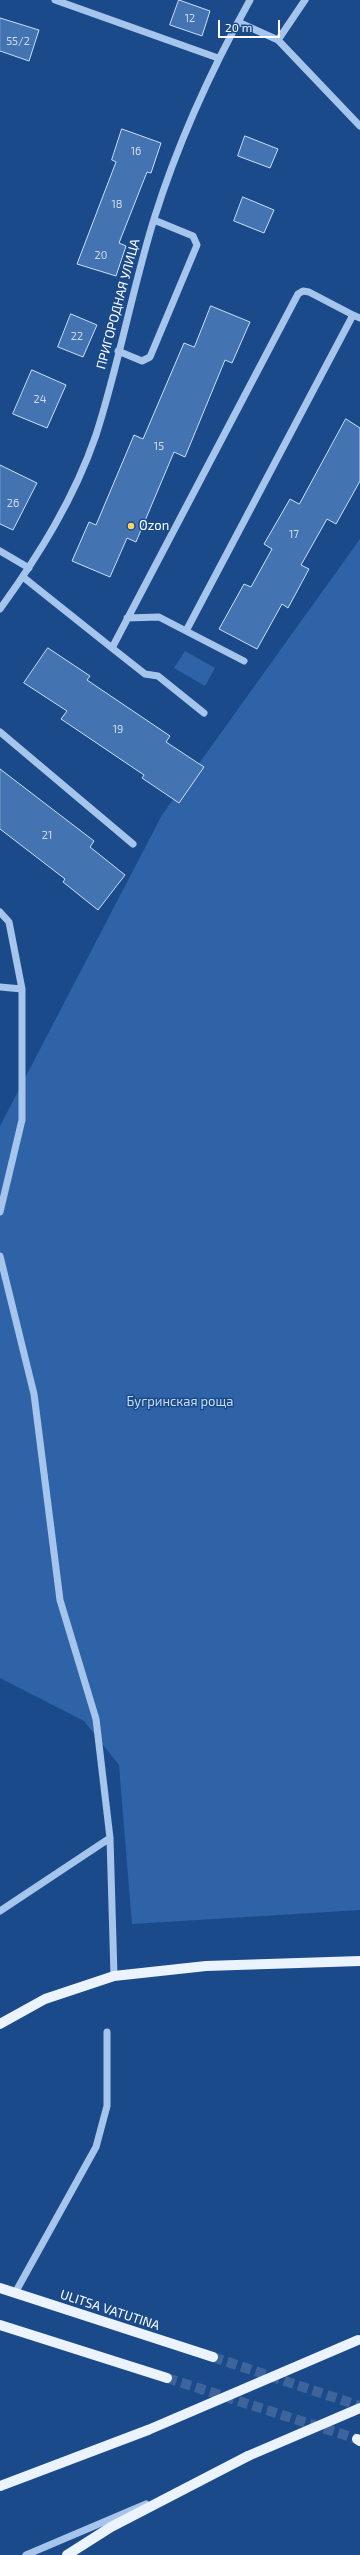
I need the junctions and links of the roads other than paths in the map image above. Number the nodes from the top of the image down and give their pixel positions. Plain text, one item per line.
1 (55, 0) edge
2 (250, 0) edge
3 (305, 0) edge
4 (238, 22) junction
5 (278, 40) junction
6 (218, 58) junction
7 (360, 126) edge
8 (154, 220) junction
9 (357, 316) edge
10 (118, 351) junction
11 (0, 550) edge
12 (29, 568) junction
13 (23, 577) junction
14 (0, 609) edge
15 (127, 618) junction
16 (186, 631) junction
17 (112, 648) junction
18 (244, 661) dead end
19 (204, 713) dead end
20 (0, 732) edge
21 (133, 844) dead end
22 (0, 912) edge
23 (0, 987) edge
24 (22, 989) junction
25 (0, 1212) edge
26 (0, 1256) edge
27 (110, 1838) junction
28 (0, 1911) edge
29 (360, 1961) edge
30 (114, 1976) junction
31 (0, 2024) edge
32 (107, 2032) dead end
33 (0, 2288) edge
34 (15, 2292) junction
35 (0, 2325) edge
36 (359, 2339) edge
37 (213, 2357) tunnel mouth
38 (167, 2378) tunnel mouth
39 (360, 2408) edge
40 (0, 2486) edge
41 (173, 2494) junction
42 (26, 2555) edge
43 (67, 2555) edge

1 - 6 street
2 - 4 street, ПРИГОРОДНАЯ УЛИЦА
3 - 5 street
4 - 5 street
4 - 6 street, ПРИГОРОДНАЯ УЛИЦА
5 - 7 street
6 - 8 street, ПРИГОРОДНАЯ УЛИЦА
8 - 10 street, ПРИГОРОДНАЯ УЛИЦА
8 - 10 street
9 - 15 street
9 - 16 street
10 - 12 street, ПРИГОРОДНАЯ УЛИЦА
11 - 12 street
12 - 13 street, ПРИГОРОДНАЯ УЛИЦА
13 - 14 street, ПРИГОРОДНАЯ УЛИЦА
13 - 17 street
15 - 16 street
15 - 17 street
16 - 18 street
17 - 19 street
20 - 21 street
22 - 24 street
23 - 24 street
24 - 25 street
26 - 27 street
27 - 28 street
27 - 30 street
29 - 30 main road
30 - 31 main road
32 - 34 street
33 - 34 main road, ULITSA VATUTINA
34 - 37 main road, ULITSA VATUTINA
35 - 38 main road
36 - 40 main road, bridge
39 - 41 main road, bridge
41 - 42 street
41 - 43 main road

